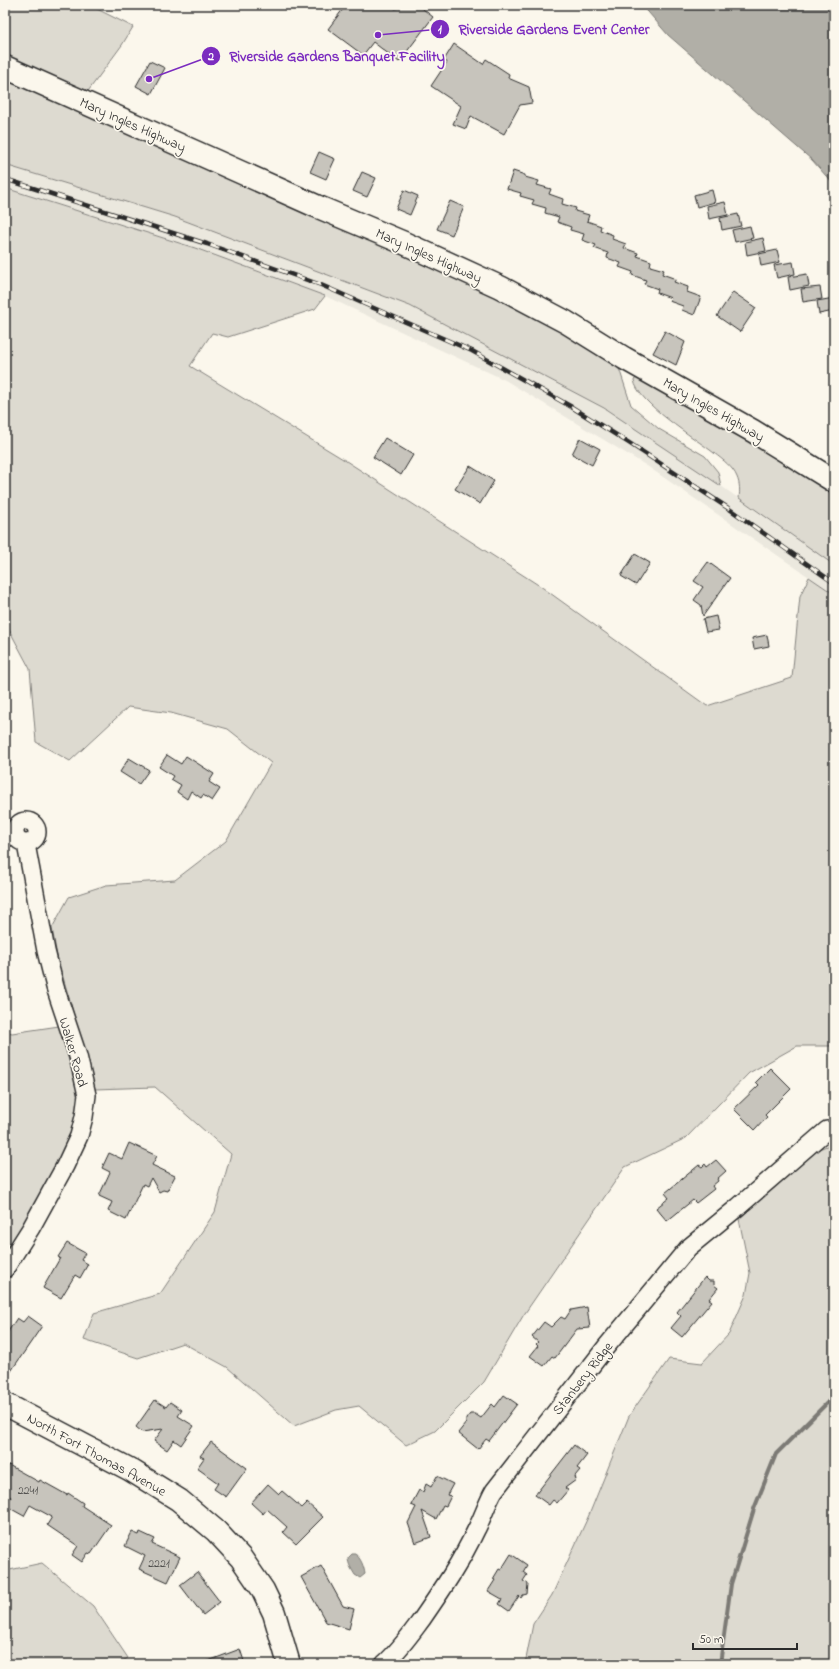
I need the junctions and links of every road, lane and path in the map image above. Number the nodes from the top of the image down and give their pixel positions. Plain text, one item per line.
1 (5, 67) edge
2 (834, 481) edge
3 (26, 844) dead end
4 (826, 1130) dead end
5 (5, 1269) edge
6 (5, 1404) edge
7 (288, 1664) edge
8 (384, 1664) edge

1 - 2 street, Mary Ingles Highway
3 - 5 street, Walker Road
4 - 8 street, Stanbery Ridge
6 - 7 street, North Fort Thomas Avenue

